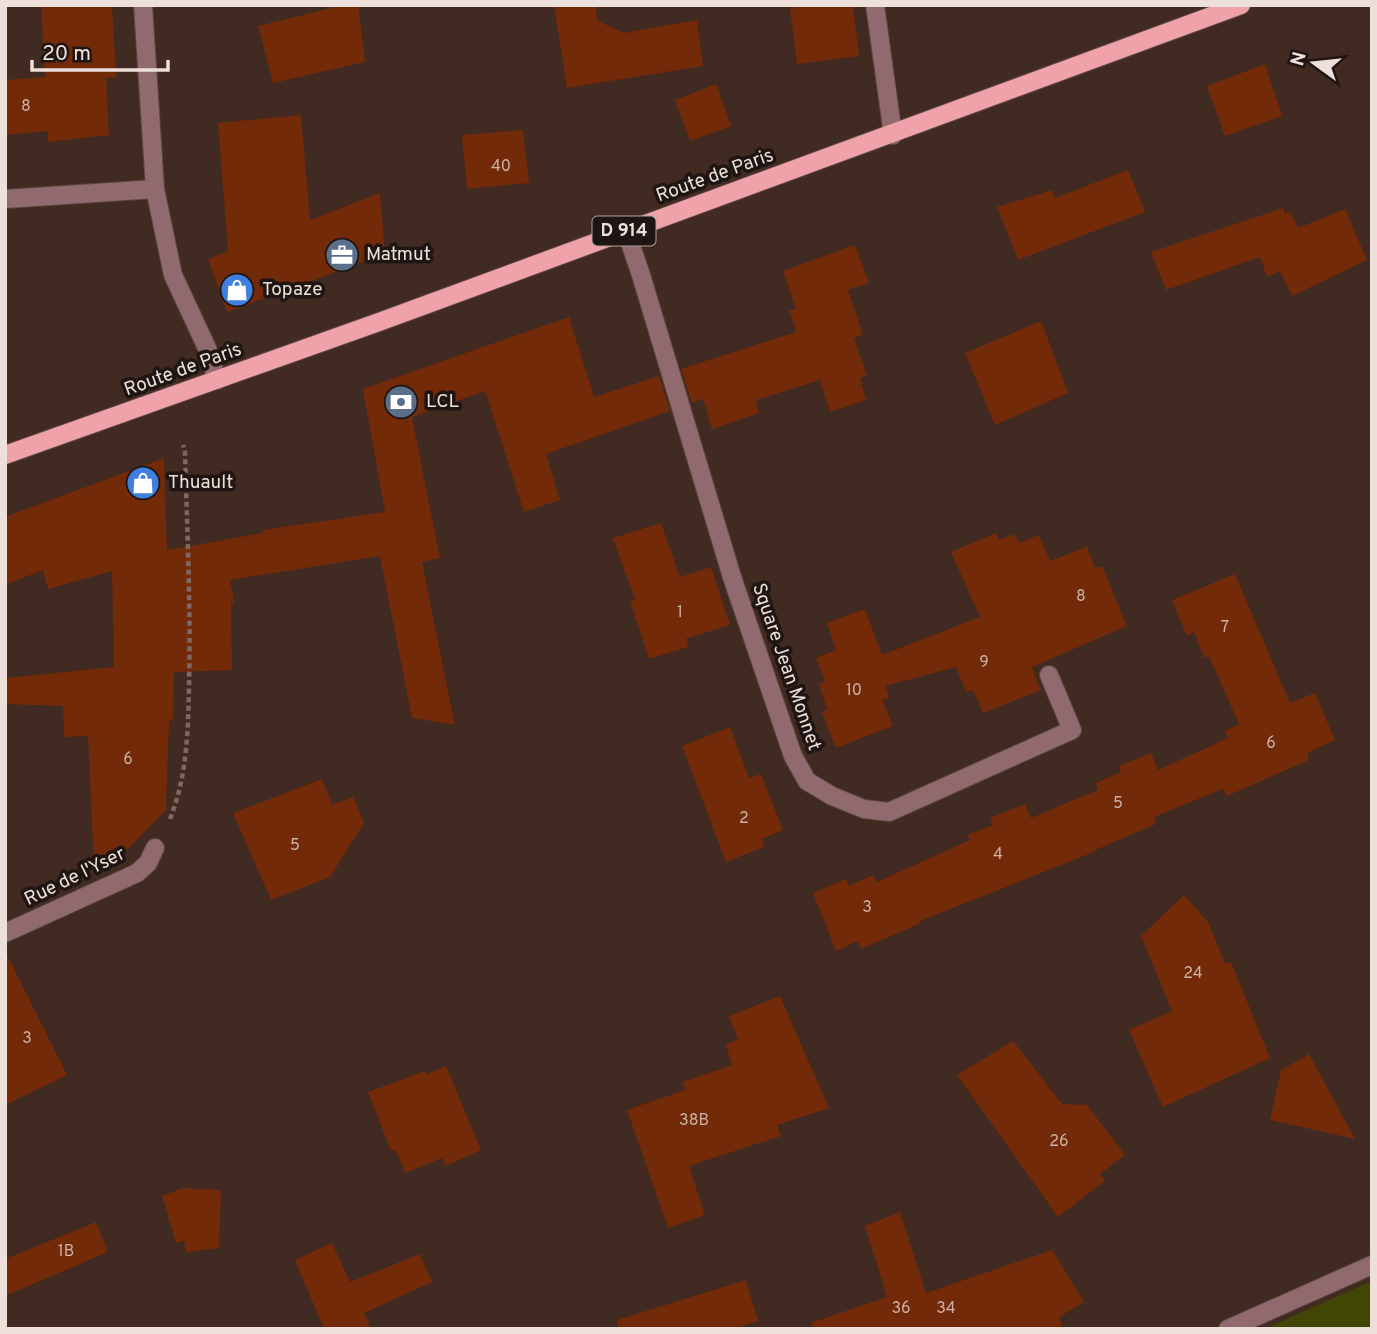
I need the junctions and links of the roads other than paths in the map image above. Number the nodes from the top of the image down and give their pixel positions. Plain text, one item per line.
1 (143, 5) edge
2 (875, 5) edge
3 (1241, 5) edge
4 (893, 135) junction
5 (155, 189) junction
6 (5, 199) edge
7 (626, 231) junction
8 (218, 380) junction
9 (5, 455) edge
10 (1049, 675) dead end
11 (156, 848) road end
12 (5, 933) edge
13 (1372, 1265) edge
14 (1228, 1329) edge

1 - 5 street
2 - 4 street
3 - 4 main road, Route de Paris / D 914
4 - 7 main road, Route de Paris / D 914
5 - 6 street
5 - 8 street
7 - 8 main road, Route de Paris / D 914
7 - 10 street, Square Jean Monnet
8 - 9 main road, Route de Paris / D 914
11 - 12 street, Rue de l'Yser
13 - 14 street

